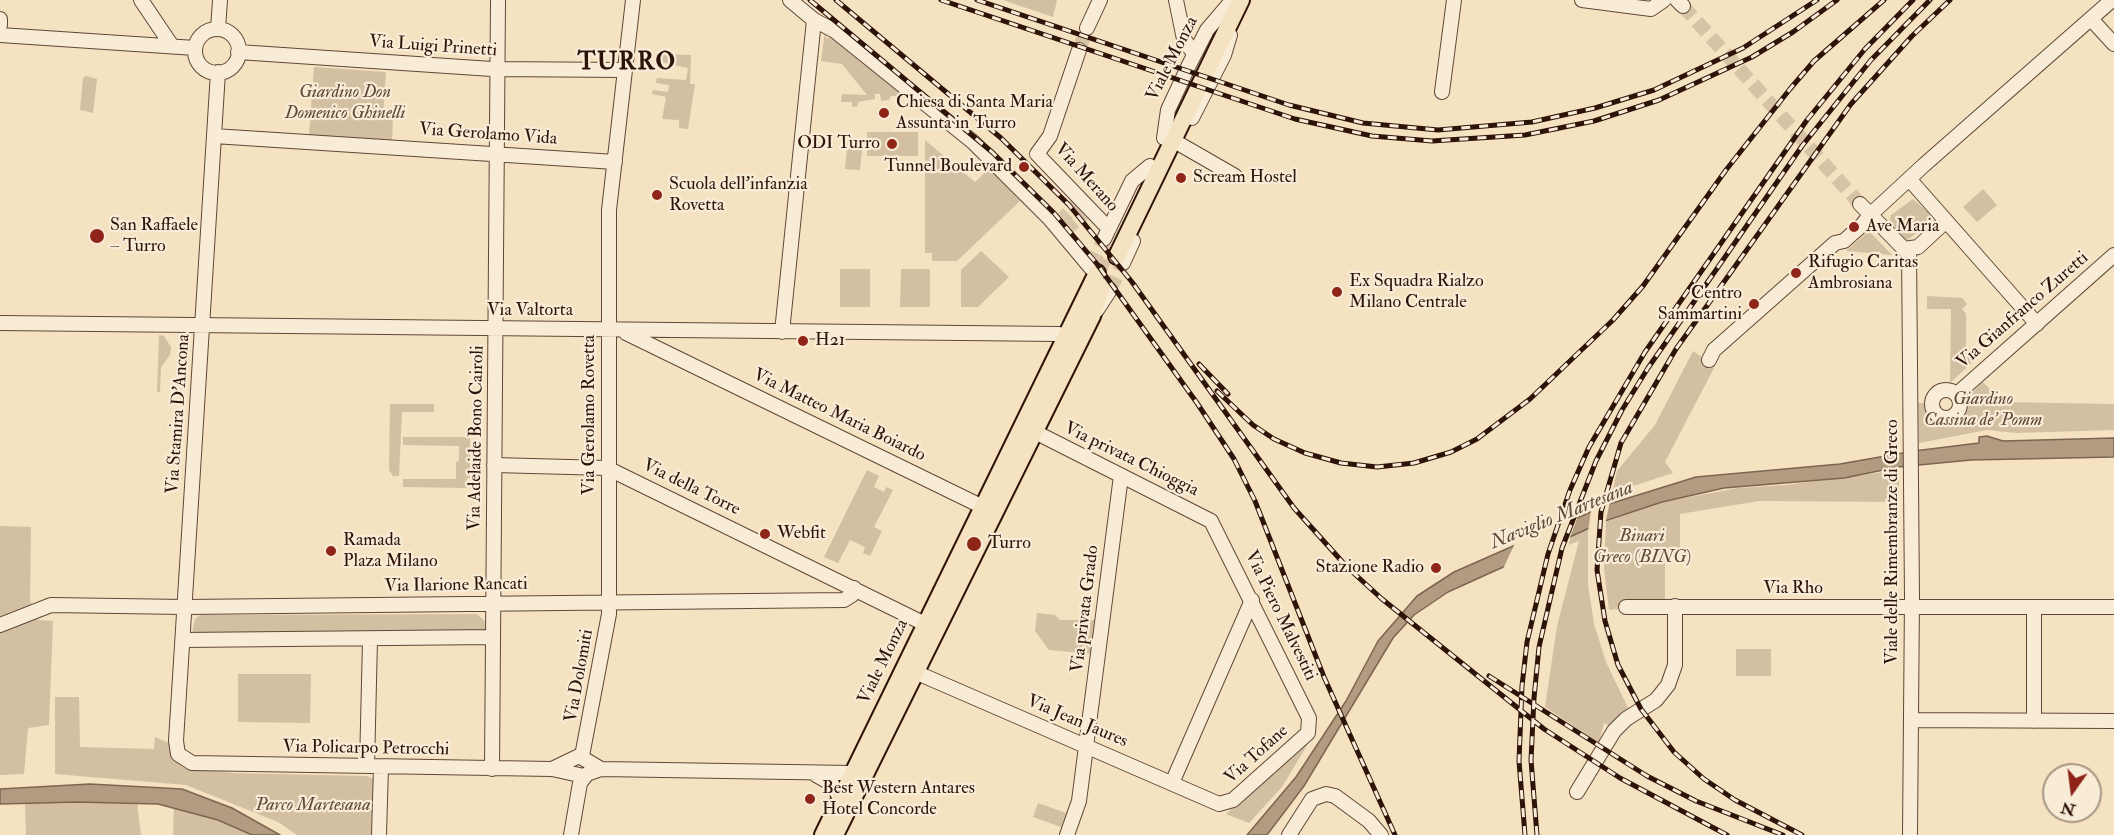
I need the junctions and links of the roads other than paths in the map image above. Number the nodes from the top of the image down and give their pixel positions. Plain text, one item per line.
1 (141, 0) edge
2 (220, 0) edge
3 (498, 0) edge
4 (633, 0) edge
5 (1100, 0) edge
6 (1176, 0) edge
7 (1455, 0) edge
8 (1582, 0) edge
9 (1664, 0) edge
10 (2112, 0) edge
11 (1234, 1) edge
12 (798, 3) edge
13 (0, 19) edge
14 (1180, 19) junction
15 (2091, 19) junction
16 (814, 20) junction
17 (0, 25) edge
18 (1087, 28) tunnel mouth
19 (218, 29) junction
20 (1207, 30) junction
21 (0, 35) edge
22 (2114, 44) edge
23 (172, 46) junction
24 (195, 48) junction
25 (1079, 50) tunnel mouth
26 (238, 52) junction
27 (1194, 54) junction
28 (498, 69) junction
29 (625, 70) junction
30 (218, 72) junction
31 (1442, 92) dead end
32 (214, 136) junction
33 (1169, 145) junction
34 (497, 155) junction
35 (615, 162) junction
36 (1234, 176) dead end
37 (1910, 180) junction
38 (1860, 204) tunnel mouth
39 (1870, 215) junction
40 (1946, 222) junction
41 (1113, 247) junction
42 (1909, 250) junction
43 (2114, 255) edge
44 (1099, 276) junction
45 (0, 323) edge
46 (2037, 324) junction
47 (203, 326) junction
48 (496, 329) junction
49 (615, 330) junction
50 (684, 331) junction
51 (782, 332) junction
52 (1061, 339) junction
53 (678, 358) junction
54 (1709, 360) dead end
55 (1957, 394) dead end
56 (1028, 429) junction
57 (494, 465) junction
58 (607, 468) junction
59 (1121, 476) junction
60 (989, 510) junction
61 (1211, 521) joint
62 (854, 588) junction
63 (1252, 600) junction
64 (609, 602) junction
65 (493, 604) junction
66 (1675, 606) junction
67 (185, 607) junction
68 (1626, 607) dead end
69 (1912, 607) junction
70 (2034, 607) junction
71 (2114, 607) edge
72 (1, 622) edge
73 (924, 624) junction
74 (493, 637) junction
75 (183, 640) junction
76 (370, 640) junction
77 (915, 672) junction
78 (1911, 720) junction
79 (2034, 721) junction
80 (2114, 721) edge
81 (1310, 729) joint
82 (1087, 746) junction
83 (180, 758) joint
84 (374, 767) junction
85 (580, 767) junction
86 (492, 769) junction
87 (808, 772) junction
88 (852, 773) junction
89 (1172, 783) junction
90 (1577, 792) dead end
91 (840, 798) junction
92 (1224, 804) joint
93 (379, 835) edge
94 (571, 835) edge
95 (823, 835) edge
96 (836, 835) edge
97 (1067, 835) edge
98 (1289, 835) edge
99 (1381, 835) edge
100 (1910, 835) edge

1 - 23 street
2 - 19 street
3 - 28 street, Via Adelaide Bono Cairoli
4 - 29 street, Via Gerolamo Rovetta
5 - 18 street
6 - 14 street
7 - 31 street
8 - 9 street
10 - 15 street
11 - 20 street, Viale Monza
11 - 33 main road, Viale Monza
11 - 33 main road, Viale Monza
12 - 16 street
13 - 17 street
14 - 20 street
14 - 27 street
15 - 22 street
15 - 37 street
16 - 44 street
16 - 51 street
19 - 24 street
19 - 26 street
20 - 27 street, Viale Monza
21 - 23 street
23 - 24 street
24 - 30 street
25 - 41 street, Via Merano
26 - 28 street, Via Luigi Prinetti
26 - 30 street
27 - 33 street, Viale Monza
28 - 29 street, Via Luigi Prinetti
28 - 34 street, Via Adelaide Bono Cairoli
29 - 35 street, Via Gerolamo Rovetta
30 - 32 street, Via Stamira D'Ancona
32 - 34 street, Via Gerolamo Vida
32 - 47 street, Via Stamira D'Ancona
33 - 36 street
33 - 41 main road, Viale Monza
33 - 41 main road, Viale Monza
34 - 35 street, Via Gerolamo Vida
34 - 48 street, Via Adelaide Bono Cairoli
35 - 49 street, Via Gerolamo Rovetta
37 - 39 street
37 - 40 street
38 - 39 street
39 - 42 street
39 - 54 street
40 - 42 street
40 - 46 street
42 - 69 street, Viale delle Rimembranze di Greco
43 - 46 street, Via Gianfranco Zuretti
44 - 52 main road, Viale Monza
44 - 56 main road, Viale Monza
45 - 47 street, Via Valtorta
46 - 55 street, Via Gianfranco Zuretti
47 - 48 street, Via Valtorta
47 - 67 street, Via Stamira D'Ancona
48 - 49 street, Via Valtorta
48 - 57 street, Via Adelaide Bono Cairoli
49 - 50 street, Via Valtorta
49 - 53 street, Via Matteo Maria Boiardo
49 - 58 street, Via Gerolamo Rovetta
50 - 51 street, Via Valtorta
50 - 53 street
51 - 52 street, Via Valtorta
52 - 56 main road, Viale Monza
53 - 60 street, Via Matteo Maria Boiardo
56 - 59 street, Via privata Chioggia
56 - 60 main road, Viale Monza
57 - 58 street, Via della Torre
57 - 65 street, Via Adelaide Bono Cairoli
58 - 62 street, Via della Torre
58 - 64 street, Via Gerolamo Rovetta
59 - 61 street, Via privata Chioggia
59 - 82 street, Via privata Grado
60 - 73 main road, Viale Monza
60 - 77 main road, Viale Monza
61 - 63 street, Via Piero Malvestiti
62 - 64 street, Via Ilarione Rancati
62 - 73 street, Via della Torre
63 - 81 street, Via Piero Malvestiti
63 - 89 street
64 - 65 street, Via Ilarione Rancati
64 - 85 street, Via Dolomiti
65 - 67 street, Via Ilarione Rancati
65 - 74 street, Via Adelaide Bono Cairoli
66 - 68 street, Via Rho
66 - 69 street, Via Rho
66 - 90 street
67 - 72 street, Via Ilarione Rancati
67 - 75 street, Via Stamira D'Ancona
69 - 70 street, Via Rho
69 - 78 street, Viale delle Rimembranze di Greco
70 - 71 street, Via Rho
70 - 79 street
73 - 88 main road, Viale Monza
74 - 76 street
74 - 86 street, Via Adelaide Bono Cairoli
75 - 76 street
75 - 83 street, Via Stamira D'Ancona
76 - 84 street
77 - 82 street, Via Jean Jaures
77 - 96 main road, Viale Monza
78 - 79 street
78 - 100 street, Viale delle Rimembranze di Greco
79 - 80 street
81 - 92 street, Via Tofane
82 - 89 street, Via Jean Jaures
82 - 97 street, Via privata Grado
83 - 84 street, Via Policarpo Petrocchi
84 - 86 street, Via Policarpo Petrocchi
84 - 93 street
85 - 86 street, Via Policarpo Petrocchi
85 - 87 street, Via Policarpo Petrocchi
85 - 94 street, Via Dolomiti
87 - 88 street, Via Policarpo Petrocchi
87 - 91 street, Via Policarpo Petrocchi
88 - 91 main road, Viale Monza
89 - 92 street, Via Jean Jaures
91 - 95 main road, Viale Monza
98 - 99 street

